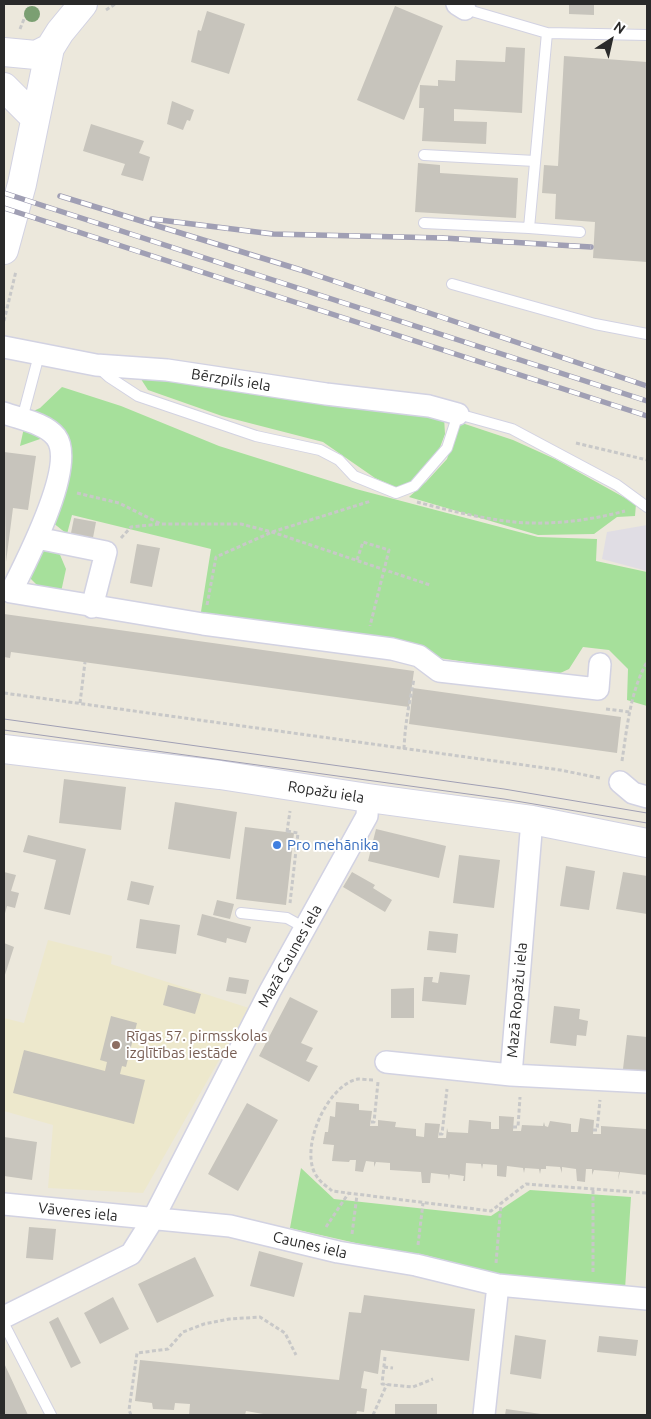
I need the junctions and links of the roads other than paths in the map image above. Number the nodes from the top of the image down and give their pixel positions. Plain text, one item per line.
1 (83, 4) edge
2 (461, 6) edge
3 (547, 33) junction
4 (647, 36) edge
5 (11, 43) edge
6 (50, 48) junction
7 (4, 87) edge
8 (35, 118) junction
9 (424, 154) dead end
10 (535, 161) junction
11 (424, 223) dead end
12 (529, 228) junction
13 (580, 232) dead end
14 (4, 250) edge
15 (452, 284) dead end
16 (647, 334) edge
17 (4, 347) edge
18 (39, 355) junction
19 (96, 365) junction
20 (458, 414) junction
21 (13, 416) edge
22 (646, 506) edge
23 (37, 538) junction
24 (92, 608) junction
25 (600, 664) dead end
26 (4, 749) edge
27 (620, 782) road end
28 (647, 797) edge
29 (368, 798) junction
30 (532, 820) junction
31 (647, 843) edge
32 (241, 913) dead end
33 (305, 928) junction
34 (382, 1071) road end
35 (516, 1075) junction
36 (647, 1082) edge
37 (4, 1204) edge
38 (153, 1219) junction
39 (498, 1285) junction
40 (647, 1299) edge
41 (4, 1316) edge
42 (4, 1324) edge
43 (51, 1415) edge
44 (484, 1415) edge

1 - 6 street
2 - 3 lane
3 - 4 lane
3 - 10 lane
5 - 6 street
6 - 8 street
7 - 8 street
8 - 14 street
9 - 10 lane
10 - 12 lane
11 - 12 lane
12 - 13 lane
15 - 16 lane
17 - 18 street, Bērzpils iela
18 - 19 street, Bērzpils iela
18 - 21 lane
19 - 20 street, Bērzpils iela
19 - 20 lane
20 - 22 lane
21 - 23 street
23 - 24 street
23 - 24 street
24 - 25 street
26 - 29 street, Ropažu iela
27 - 28 street
29 - 30 street, Ropažu iela
29 - 33 street, Mazā Caunes iela
30 - 31 street, Ropažu iela
30 - 35 street, Mazā Ropažu iela
32 - 33 lane
33 - 38 street, Mazā Caunes iela
34 - 35 street
35 - 36 street, Mazā Ropažu iela
37 - 38 street, Vāveres iela
38 - 39 street, Caunes iela
38 - 41 street
39 - 40 street, Caunes iela
39 - 44 street
42 - 43 lane

